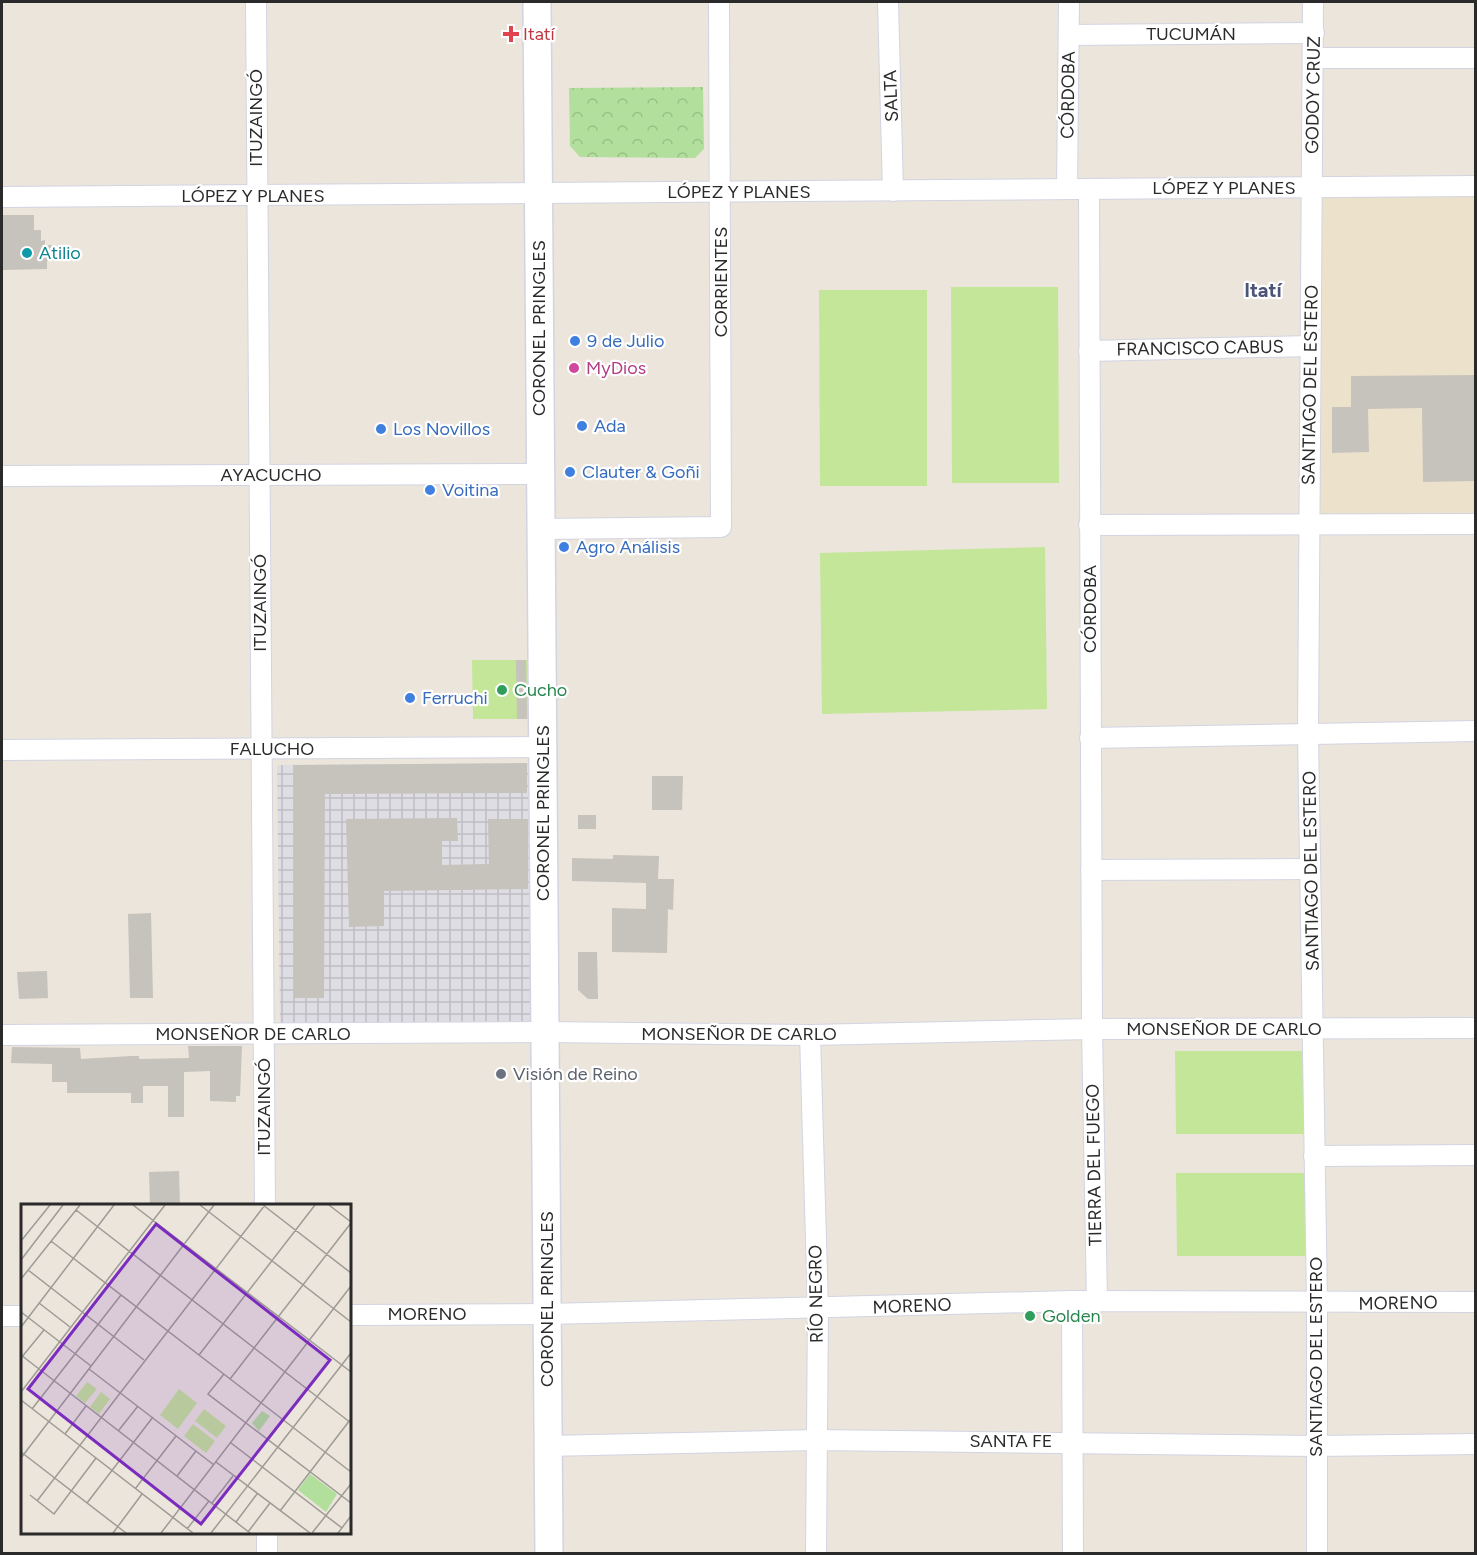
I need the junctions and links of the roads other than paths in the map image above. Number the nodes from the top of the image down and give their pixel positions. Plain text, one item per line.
1 (256, 2) edge
2 (537, 2) edge
3 (719, 2) edge
4 (888, 2) edge
5 (1068, 2) edge
6 (1313, 2) edge
7 (1314, 33) junction
8 (1069, 35) junction
9 (1313, 58) junction
10 (1476, 58) edge
11 (1476, 186) edge
12 (1312, 188) junction
13 (1067, 189) junction
14 (1089, 189) junction
15 (893, 191) junction
16 (720, 192) junction
17 (538, 194) junction
18 (257, 195) junction
19 (2, 197) edge
20 (1310, 346) junction
21 (1089, 351) junction
22 (540, 474) junction
23 (259, 475) junction
24 (2, 476) edge
25 (1476, 524) edge
26 (1089, 525) junction
27 (1309, 525) junction
28 (541, 530) junction
29 (1476, 731) edge
30 (1308, 735) junction
31 (1090, 738) junction
32 (543, 747) junction
33 (261, 749) junction
34 (2, 750) edge
35 (1310, 869) junction
36 (1091, 870) junction
37 (1476, 1028) edge
38 (1092, 1029) junction
39 (1314, 1030) junction
40 (545, 1032) junction
41 (263, 1034) junction
42 (2, 1035) edge
43 (810, 1035) junction
44 (1476, 1155) edge
45 (1314, 1156) junction
46 (265, 1204) edge
47 (1072, 1302) junction
48 (1097, 1302) junction
49 (1476, 1302) edge
50 (1317, 1303) junction
51 (818, 1308) junction
52 (351, 1314) edge
53 (547, 1314) junction
54 (2, 1316) edge
55 (21, 1316) edge
56 (816, 1440) junction
57 (1071, 1441) junction
58 (1476, 1444) edge
59 (547, 1446) junction
60 (1317, 1446) junction
61 (267, 1534) edge
62 (267, 1554) edge
63 (549, 1554) edge
64 (816, 1554) edge
65 (1073, 1554) edge
66 (1317, 1554) edge

1 - 18 street, ITUZAINGÓ
2 - 17 main road, CORONEL PRINGLES
3 - 16 street, CORRIENTES
4 - 15 street, SALTA
5 - 8 street, CÓRDOBA
6 - 7 street, GODOY CRUZ
7 - 8 street, TUCUMÁN
7 - 9 street, GODOY CRUZ
8 - 13 street, CÓRDOBA
9 - 10 street
9 - 12 street, GODOY CRUZ
11 - 12 street, LÓPEZ Y PLANES
12 - 14 street, LÓPEZ Y PLANES
12 - 20 street, SANTIAGO DEL ESTERO
13 - 14 street, LÓPEZ Y PLANES
13 - 15 street, LÓPEZ Y PLANES
14 - 21 street, CÓRDOBA
15 - 16 street, LÓPEZ Y PLANES
16 - 17 street, LÓPEZ Y PLANES
16 - 28 street, CORRIENTES
17 - 18 street, LÓPEZ Y PLANES
17 - 22 main road, CORONEL PRINGLES
18 - 19 street, LÓPEZ Y PLANES
18 - 23 street, ITUZAINGÓ
20 - 21 street, FRANCISCO CABUS
20 - 27 street, SANTIAGO DEL ESTERO
21 - 26 street, CÓRDOBA
22 - 23 street, AYACUCHO
22 - 28 main road, CORONEL PRINGLES
23 - 24 street, AYACUCHO
23 - 33 street, ITUZAINGÓ
25 - 27 street
26 - 27 street
26 - 31 street, CÓRDOBA
27 - 30 street, SANTIAGO DEL ESTERO
28 - 32 main road, CORONEL PRINGLES
29 - 30 street
30 - 31 street
30 - 35 street, SANTIAGO DEL ESTERO
31 - 36 street, CÓRDOBA
32 - 33 street, FALUCHO
32 - 40 main road, CORONEL PRINGLES
33 - 34 street, FALUCHO
33 - 41 street, ITUZAINGÓ
35 - 36 street
35 - 39 street, SANTIAGO DEL ESTERO
36 - 38 street, CÓRDOBA
37 - 39 street, MONSEÑOR DE CARLO
38 - 39 street, MONSEÑOR DE CARLO
38 - 43 street, MONSEÑOR DE CARLO
38 - 48 street, TIERRA DEL FUEGO
39 - 45 street, SANTIAGO DEL ESTERO
40 - 41 street, MONSEÑOR DE CARLO
40 - 43 street, MONSEÑOR DE CARLO
40 - 53 main road, CORONEL PRINGLES
41 - 42 street, MONSEÑOR DE CARLO
41 - 46 street, ITUZAINGÓ
43 - 51 street, RÍO NEGRO
44 - 45 street
45 - 50 street, SANTIAGO DEL ESTERO
47 - 48 street, MORENO
47 - 51 street, MORENO
47 - 57 street
48 - 50 street, MORENO
49 - 50 street, MORENO
50 - 60 street, SANTIAGO DEL ESTERO
51 - 53 street, MORENO
51 - 56 street, RÍO NEGRO
52 - 53 street, MORENO
53 - 59 main road, CORONEL PRINGLES
54 - 55 street
56 - 57 street, SANTA FE
56 - 59 street, SANTA FE
56 - 64 street, RÍO NEGRO
57 - 60 street, SANTA FE
57 - 65 street
58 - 60 street, SANTA FE
59 - 63 main road, CORONEL PRINGLES
60 - 66 street, SANTIAGO DEL ESTERO
61 - 62 street

